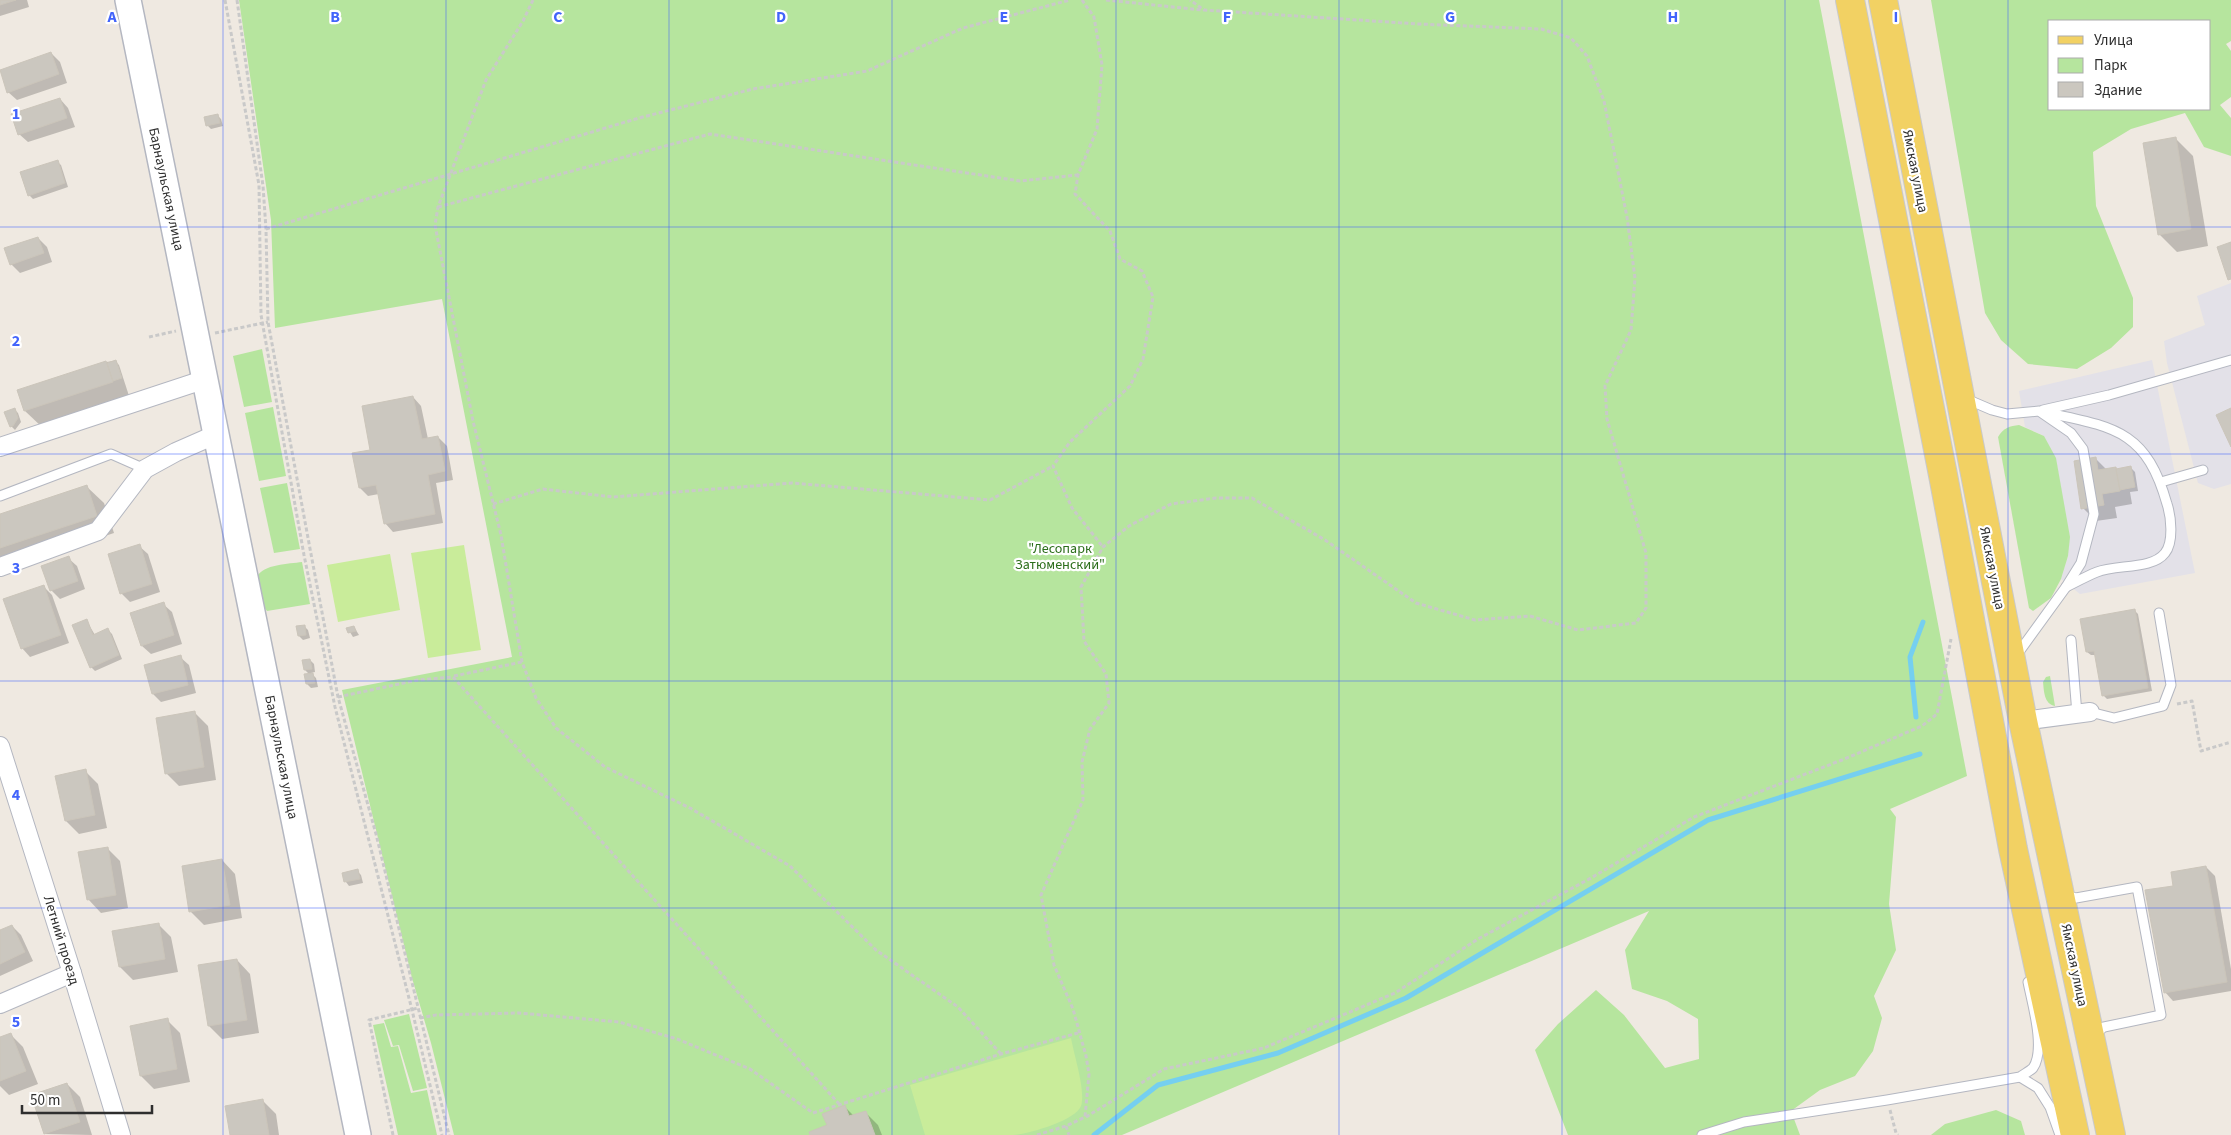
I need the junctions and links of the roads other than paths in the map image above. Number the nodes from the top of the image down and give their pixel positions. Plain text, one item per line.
1 (128, 0) edge
2 (1850, 0) edge
3 (1883, 0) edge
4 (2231, 360) edge
5 (206, 378) junction
6 (1959, 396) junction
7 (2039, 411) junction
8 (217, 434) junction
9 (0, 447) edge
10 (145, 469) junction
11 (2203, 470) dead end
12 (2161, 482) junction
13 (0, 496) edge
14 (0, 567) edge
15 (2066, 587) junction
16 (2159, 613) dead end
17 (2071, 640) dead end
18 (2011, 662) junction
19 (2084, 713) junction
20 (2023, 722) junction
21 (0, 746) edge
22 (2013, 849) junction
23 (2012, 889) dead end
24 (2060, 894) junction
25 (72, 973) junction
26 (2027, 977) dead end
27 (0, 1004) edge
28 (2090, 1036) junction
29 (2020, 1077) junction
30 (121, 1135) edge
31 (358, 1135) edge
32 (1702, 1135) edge
33 (2060, 1135) edge
34 (2075, 1135) edge
35 (2111, 1135) edge

1 - 5 street, Барнаульская улица
2 - 22 main road
3 - 6 main road, Ямская улица
4 - 7 lane
5 - 8 street, Барнаульская улица
5 - 9 street
6 - 7 lane
6 - 18 main road, Ямская улица
7 - 12 lane
7 - 15 lane
8 - 10 street
8 - 31 street, Барнаульская улица
10 - 13 lane
10 - 14 street
11 - 12 lane
12 - 15 lane
15 - 18 lane
16 - 19 lane
17 - 19 lane
18 - 20 main road, Ямская улица
19 - 20 street
20 - 24 main road, Ямская улица
21 - 25 street, Летний проезд
22 - 23 lane
22 - 34 main road
24 - 28 main road, Ямская улица
24 - 28 lane
25 - 27 street
25 - 30 street, Летний проезд
26 - 29 lane
28 - 35 main road, Ямская улица
29 - 32 lane
29 - 33 lane

